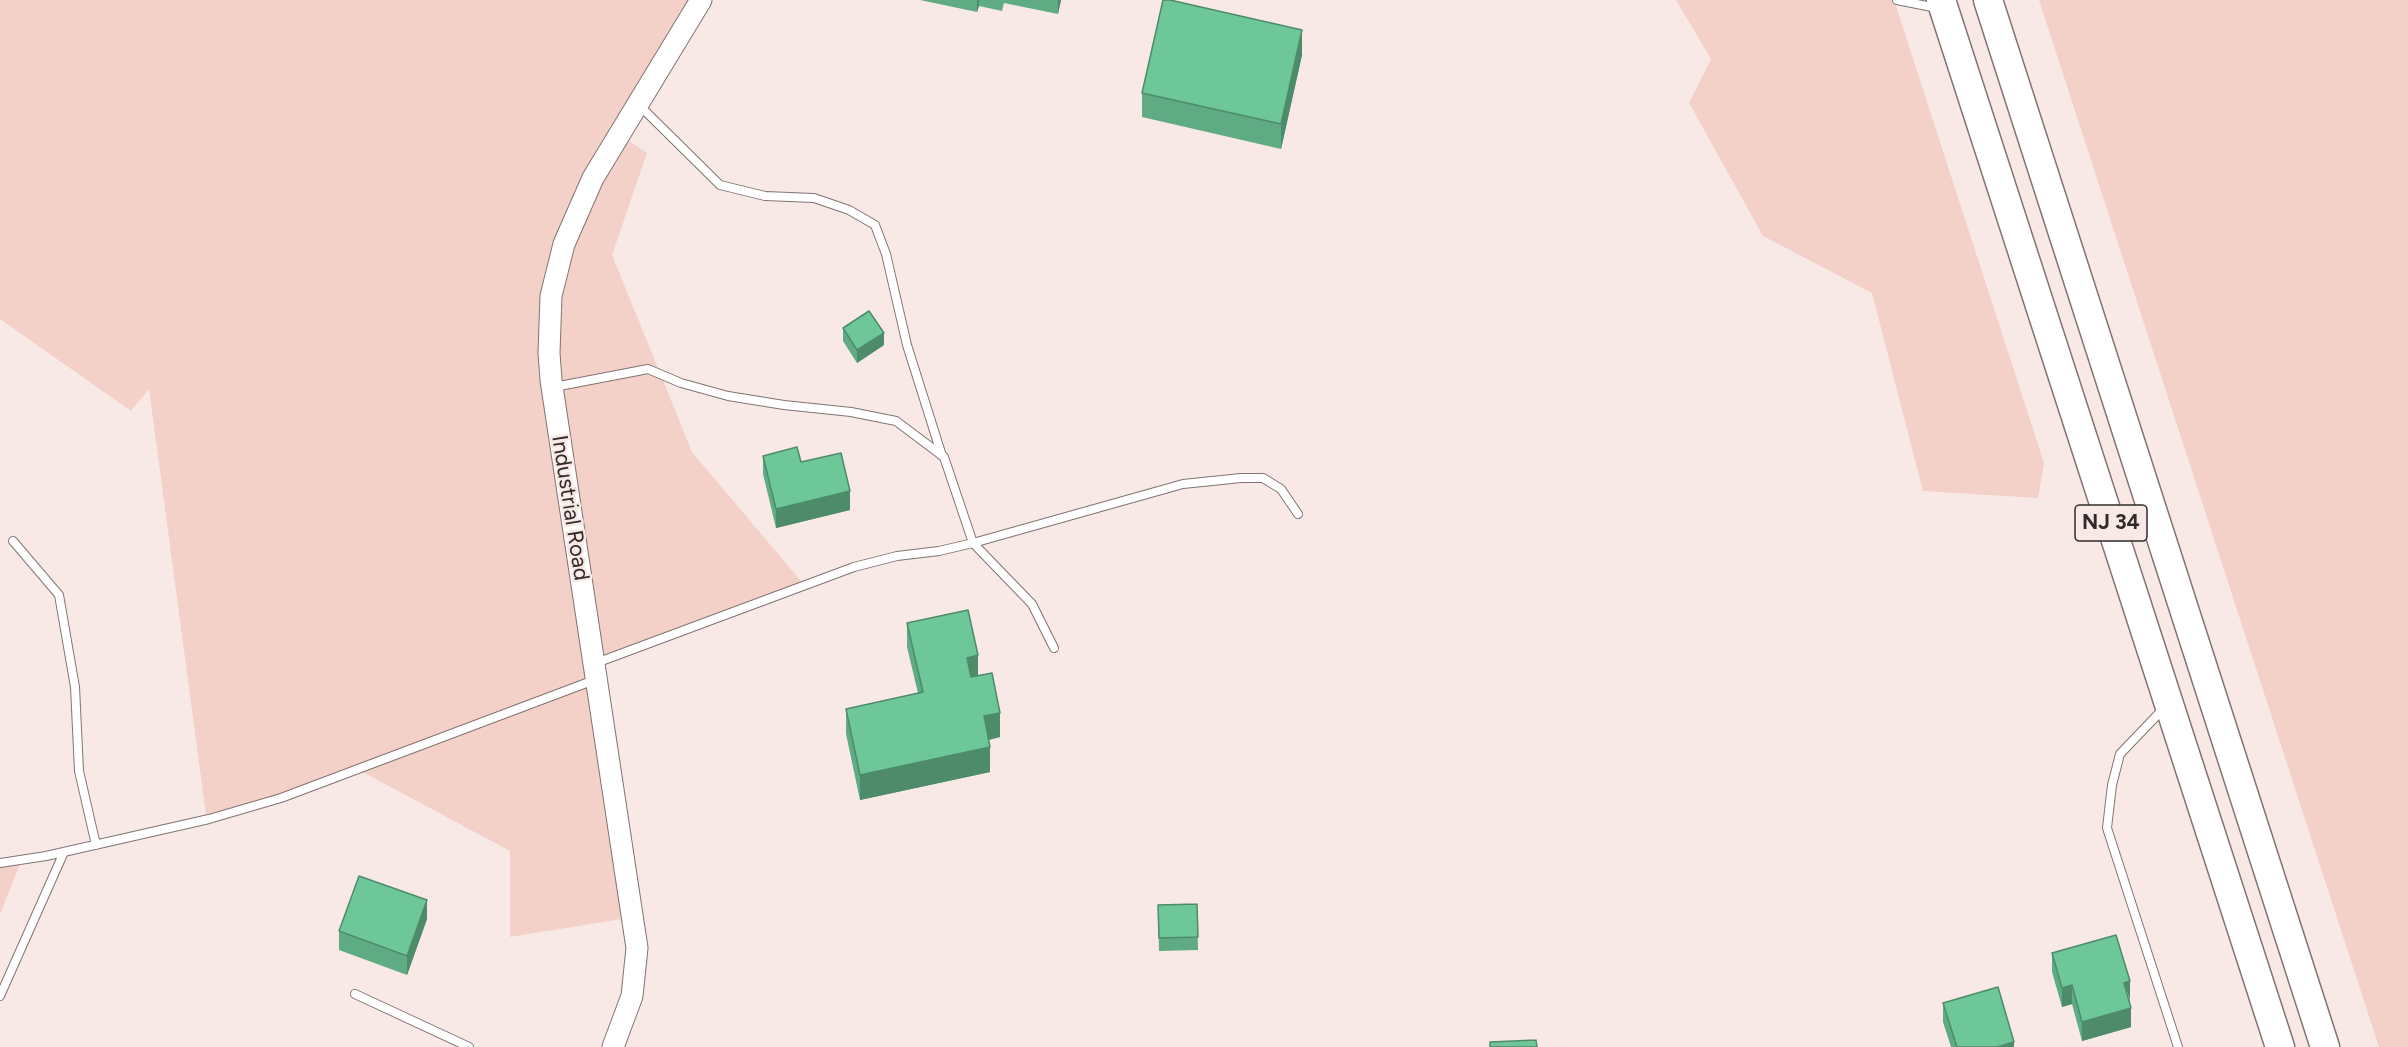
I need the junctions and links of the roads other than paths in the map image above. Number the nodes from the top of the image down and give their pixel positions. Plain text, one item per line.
1 (701, 0) edge
2 (1897, 0) edge
3 (1988, 0) edge
4 (1943, 5) edge
5 (639, 105) junction
6 (552, 388) junction
7 (942, 456) junction
8 (1298, 514) dead end
9 (14, 541) dead end
10 (973, 543) junction
11 (1054, 648) dead end
12 (596, 671) junction
13 (2169, 703) junction
14 (96, 845) junction
15 (64, 852) junction
16 (0, 863) edge
17 (355, 993) dead end
18 (0, 996) edge
19 (469, 1047) edge
20 (613, 1047) edge
21 (2178, 1047) edge
22 (2280, 1047) edge
23 (2325, 1047) edge

1 - 5 street, Industrial Road
2 - 4 lane
3 - 23 highway, NJ 34
4 - 13 highway, NJ 34
5 - 6 street, Industrial Road
5 - 7 lane
6 - 7 lane
6 - 12 street, Industrial Road
7 - 10 lane
8 - 10 lane
9 - 14 lane
10 - 11 lane
10 - 12 lane
12 - 14 lane
12 - 20 street, Industrial Road
13 - 21 lane
13 - 22 highway, NJ 34
14 - 15 lane
15 - 16 lane
15 - 18 lane
17 - 19 lane

